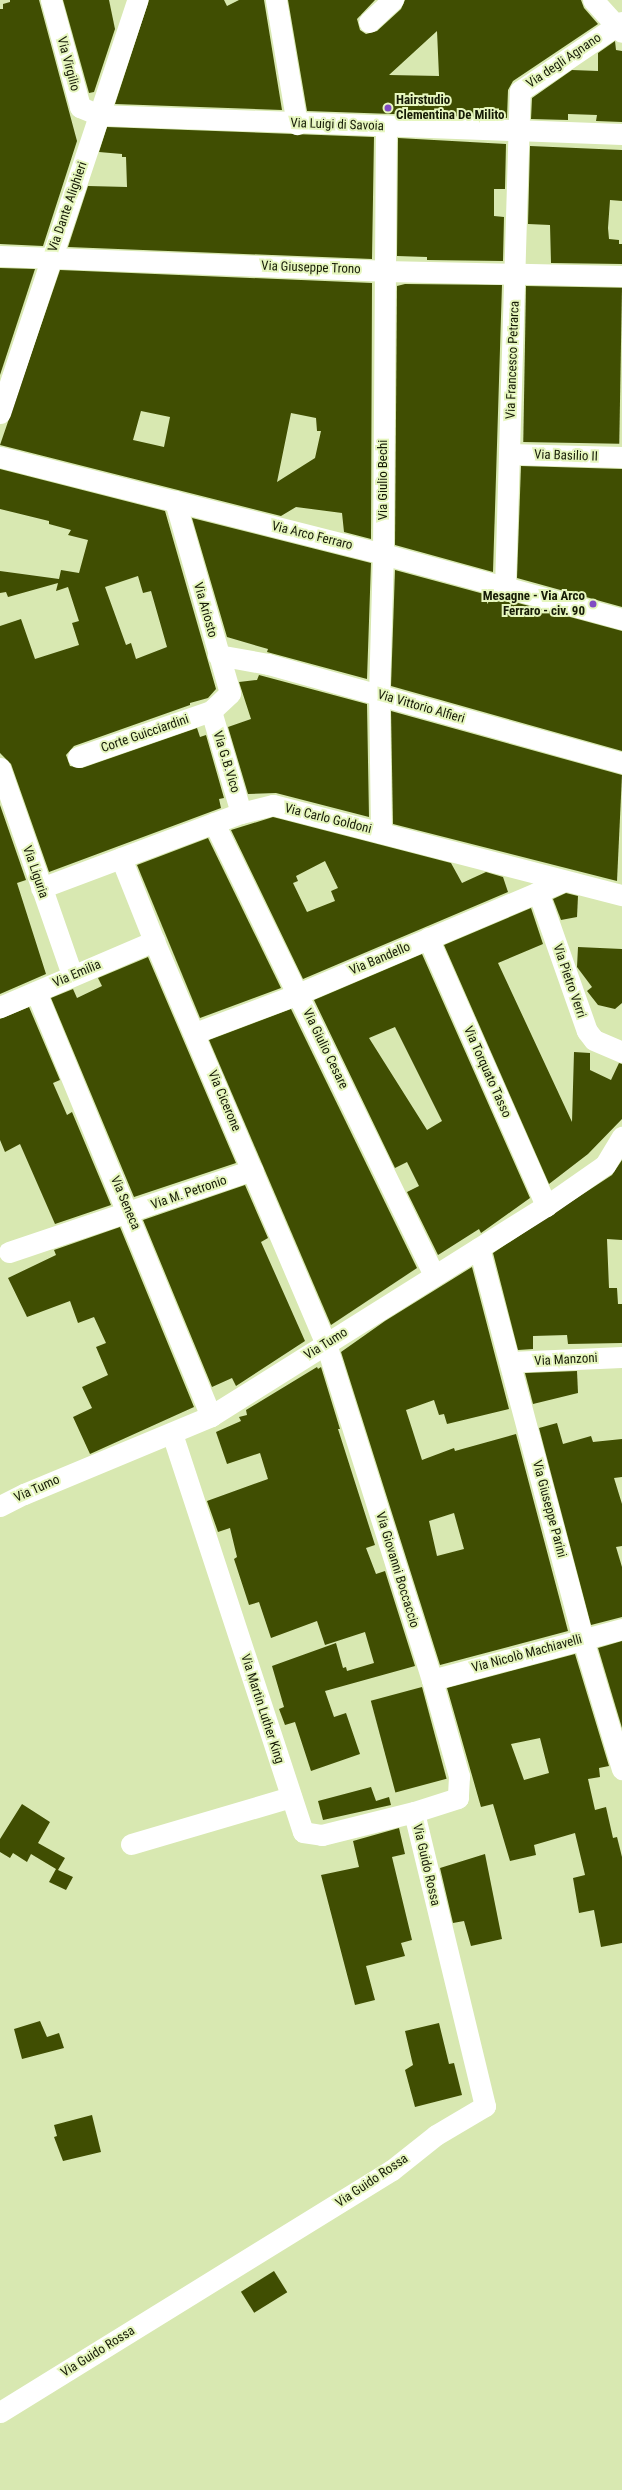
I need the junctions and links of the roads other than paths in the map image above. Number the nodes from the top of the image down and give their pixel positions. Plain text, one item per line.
1 (51, 0) edge
2 (137, 0) edge
3 (276, 0) edge
4 (393, 0) edge
5 (593, 0) edge
6 (369, 22) dead end
7 (620, 27) edge
8 (99, 116) junction
9 (297, 124) junction
10 (386, 127) junction
11 (519, 131) junction
12 (622, 134) edge
13 (0, 256) edge
14 (51, 258) junction
15 (384, 271) junction
16 (516, 274) junction
17 (622, 276) edge
18 (0, 413) edge
19 (509, 454) junction
20 (0, 457) edge
21 (622, 457) edge
22 (175, 501) junction
23 (383, 554) junction
24 (505, 588) junction
25 (622, 619) edge
26 (218, 655) junction
27 (379, 695) junction
28 (211, 711) junction
29 (78, 757) dead end
30 (622, 763) edge
31 (0, 768) edge
32 (241, 813) junction
33 (214, 823) junction
34 (381, 833) junction
35 (121, 858) junction
36 (564, 881) junction
37 (41, 888) junction
38 (538, 892) junction
39 (622, 895) edge
40 (428, 938) junction
41 (154, 941) junction
42 (72, 975) junction
43 (36, 992) junction
44 (298, 994) junction
45 (0, 1007) edge
46 (195, 1033) junction
47 (622, 1052) edge
48 (622, 1137) edge
49 (613, 1166) edge
50 (253, 1170) junction
51 (546, 1206) junction
52 (129, 1214) junction
53 (479, 1248) junction
54 (9, 1252) dead end
55 (434, 1275) junction
56 (326, 1344) junction
57 (622, 1357) edge
58 (510, 1362) junction
59 (211, 1416) junction
60 (172, 1433) junction
61 (0, 1506) edge
62 (622, 1629) edge
63 (584, 1640) junction
64 (432, 1680) junction
65 (622, 1769) edge
66 (291, 1797) junction
67 (458, 1798) joint
68 (414, 1812) junction
69 (131, 1844) dead end
70 (0, 2412) edge

1 - 8 street, Via Virgilio
2 - 8 street, Via Dante Alighieri
3 - 9 street
4 - 6 street
5 - 7 street
7 - 11 street, Via degli Agnano
8 - 9 street, Via Luigi di Savoia
8 - 14 street, Via Dante Alighieri
9 - 10 street, Via Luigi di Savoia
10 - 11 street, Via Luigi di Savoia
10 - 15 street, Via Giulio Bechi
11 - 12 street, Via Luigi di Savoia
11 - 16 street, Via Francesco Petrarca
13 - 14 street, Via Giuseppe Trono
14 - 15 street, Via Giuseppe Trono
14 - 18 street, Via Dante Alighieri
15 - 16 street, Via Giuseppe Trono
15 - 23 street, Via Giulio Bechi
16 - 17 street, Via Giuseppe Trono
16 - 19 street, Via Francesco Petrarca
19 - 21 street, Via Basilio II
19 - 24 street, Via Francesco Petrarca
20 - 22 street, Via Arco Ferraro
22 - 23 street, Via Arco Ferraro
22 - 26 street, Via Ariosto
23 - 24 street, Via Arco Ferraro
23 - 27 street, Via Giulio Bechi
24 - 25 street, Via Arco Ferraro
26 - 27 street, Via Vittorio Alfieri
26 - 28 street, Via Ariosto
27 - 30 street, Via Vittorio Alfieri
27 - 34 street, Via Giulio Bechi
28 - 29 street, Corte Guicciardini
28 - 32 street, Via G.B.Vico
31 - 37 street, Via Liguria
32 - 33 street, Via Carlo Goldoni
32 - 34 street, Via Carlo Goldoni
33 - 35 street, Via Carlo Goldoni
33 - 44 street, Via Giulio Cesare
34 - 36 street, Via Carlo Goldoni
35 - 37 street, Via Carlo Goldoni
35 - 41 street, Via Cicerone
36 - 38 street, Via Bandello
36 - 39 street, Via Carlo Goldoni
37 - 42 street, Via Liguria
38 - 40 street, Via Bandello
38 - 47 street, Via Pietro Verri
40 - 44 street, Via Bandello
40 - 51 street, Via Torquato Tasso
41 - 42 street, Via Emilia
41 - 46 street, Via Cicerone
42 - 43 street, Via Emilia
43 - 45 street, Via Emilia
43 - 52 street, Via Seneca
44 - 46 street, Via Bandello
44 - 55 street, Via Giulio Cesare
46 - 50 street, Via Cicerone
48 - 49 street, Via Tumo
49 - 51 street, Via Tumo
50 - 52 street, Via M. Petronio
50 - 56 street, Via Cicerone
51 - 53 street, Via Tumo
52 - 54 street, Via M. Petronio
52 - 59 street, Via Seneca
53 - 55 street, Via Tumo
53 - 58 street, Via Giuseppe Parini
55 - 56 street, Via Tumo
56 - 59 street, Via Tumo
56 - 64 street, Via Giovanni Boccaccio
57 - 58 street, Via Manzoni
58 - 63 street, Via Giuseppe Parini
59 - 60 street, Via Tumo
60 - 61 street, Via Tumo
60 - 66 street, Via Martin Luther King
62 - 63 street, Via Nicolò Machiavelli
63 - 64 street, Via Nicolò Machiavelli
63 - 65 street, Via Giuseppe Parini
64 - 67 street, Via Giovanni Boccaccio
66 - 68 street, Via Martin Luther King
66 - 69 street
67 - 68 street, Via Martin Luther King
68 - 70 street, Via Guido Rossa

